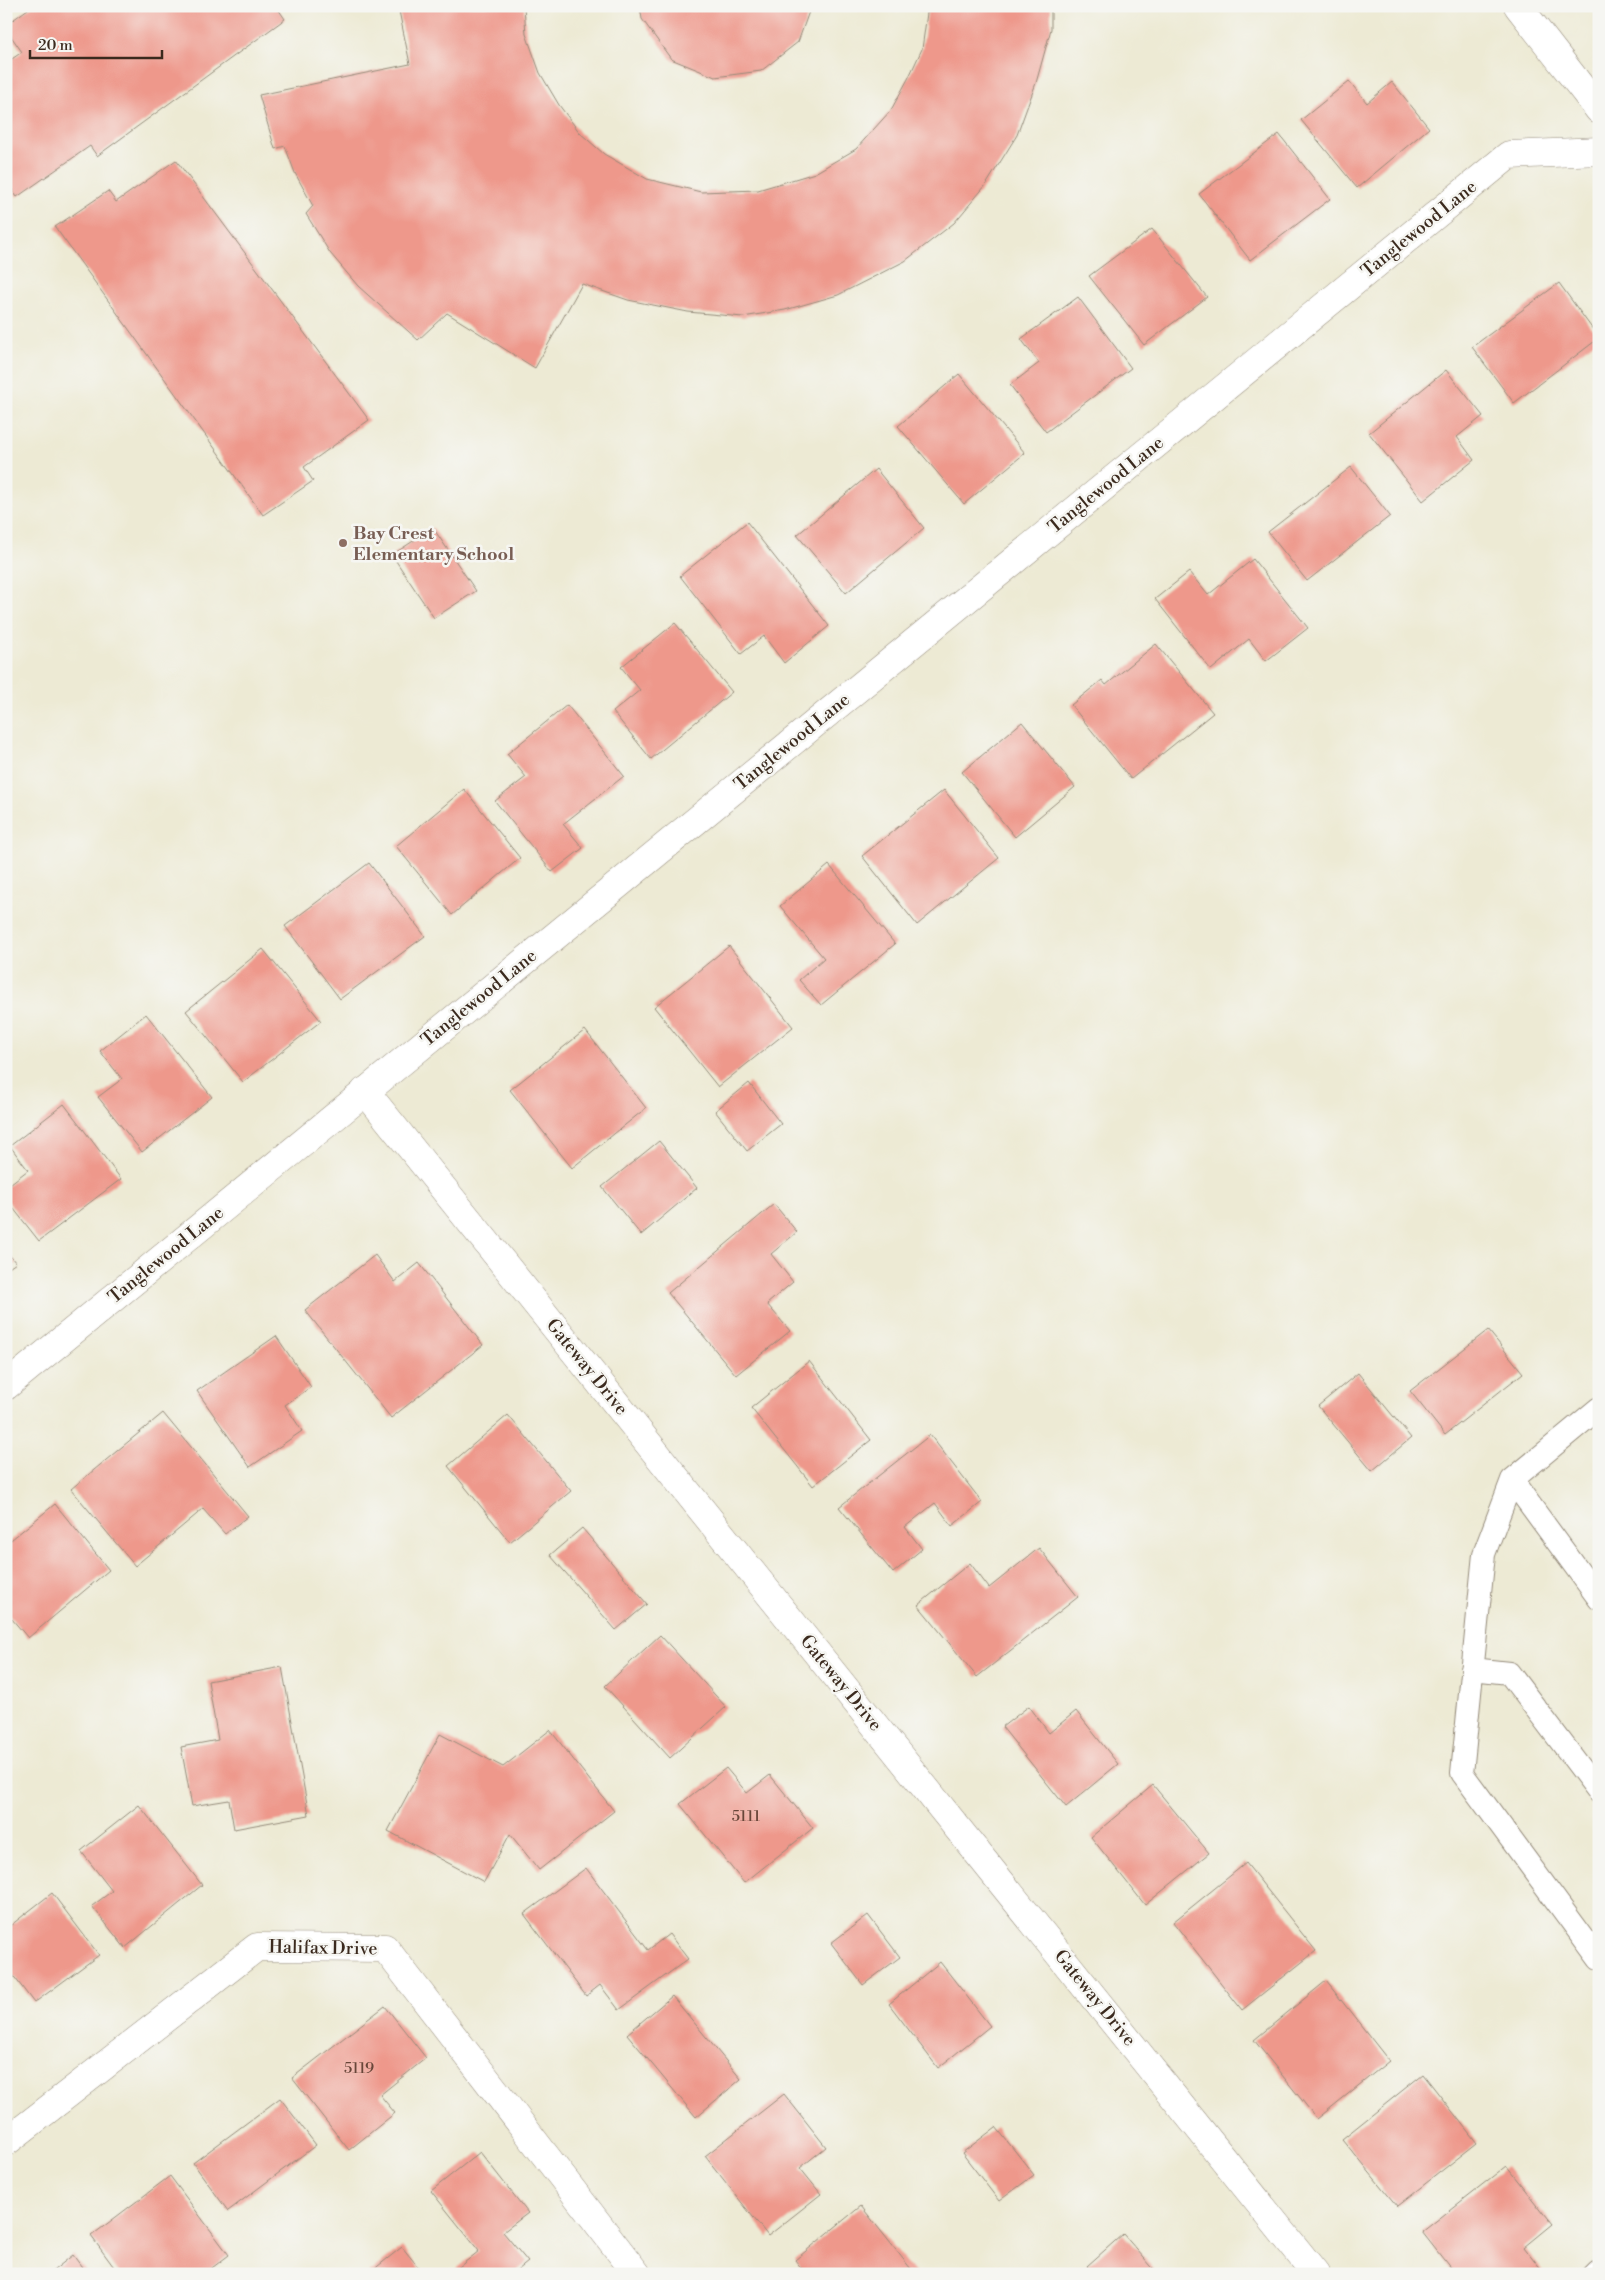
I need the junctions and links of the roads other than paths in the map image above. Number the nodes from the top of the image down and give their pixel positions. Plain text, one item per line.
1 (1518, 6) edge
2 (1599, 110) edge
3 (1599, 151) edge
4 (365, 1091) junction
5 (6, 1386) edge
6 (1599, 1408) edge
7 (1512, 1480) junction
8 (1599, 1599) edge
9 (1472, 1669) junction
10 (1599, 1792) edge
11 (1599, 1959) edge
12 (6, 2142) edge
13 (1599, 2270) edge
14 (637, 2274) edge
15 (1316, 2274) edge
16 (1595, 2274) edge

1 - 2 street
3 - 4 street, Tanglewood Lane
4 - 5 street, Tanglewood Lane
4 - 15 street, Gateway Drive
6 - 7 lane
7 - 8 lane
7 - 9 lane
9 - 10 lane
9 - 11 lane
12 - 14 street, Halifax Drive
13 - 16 lane

